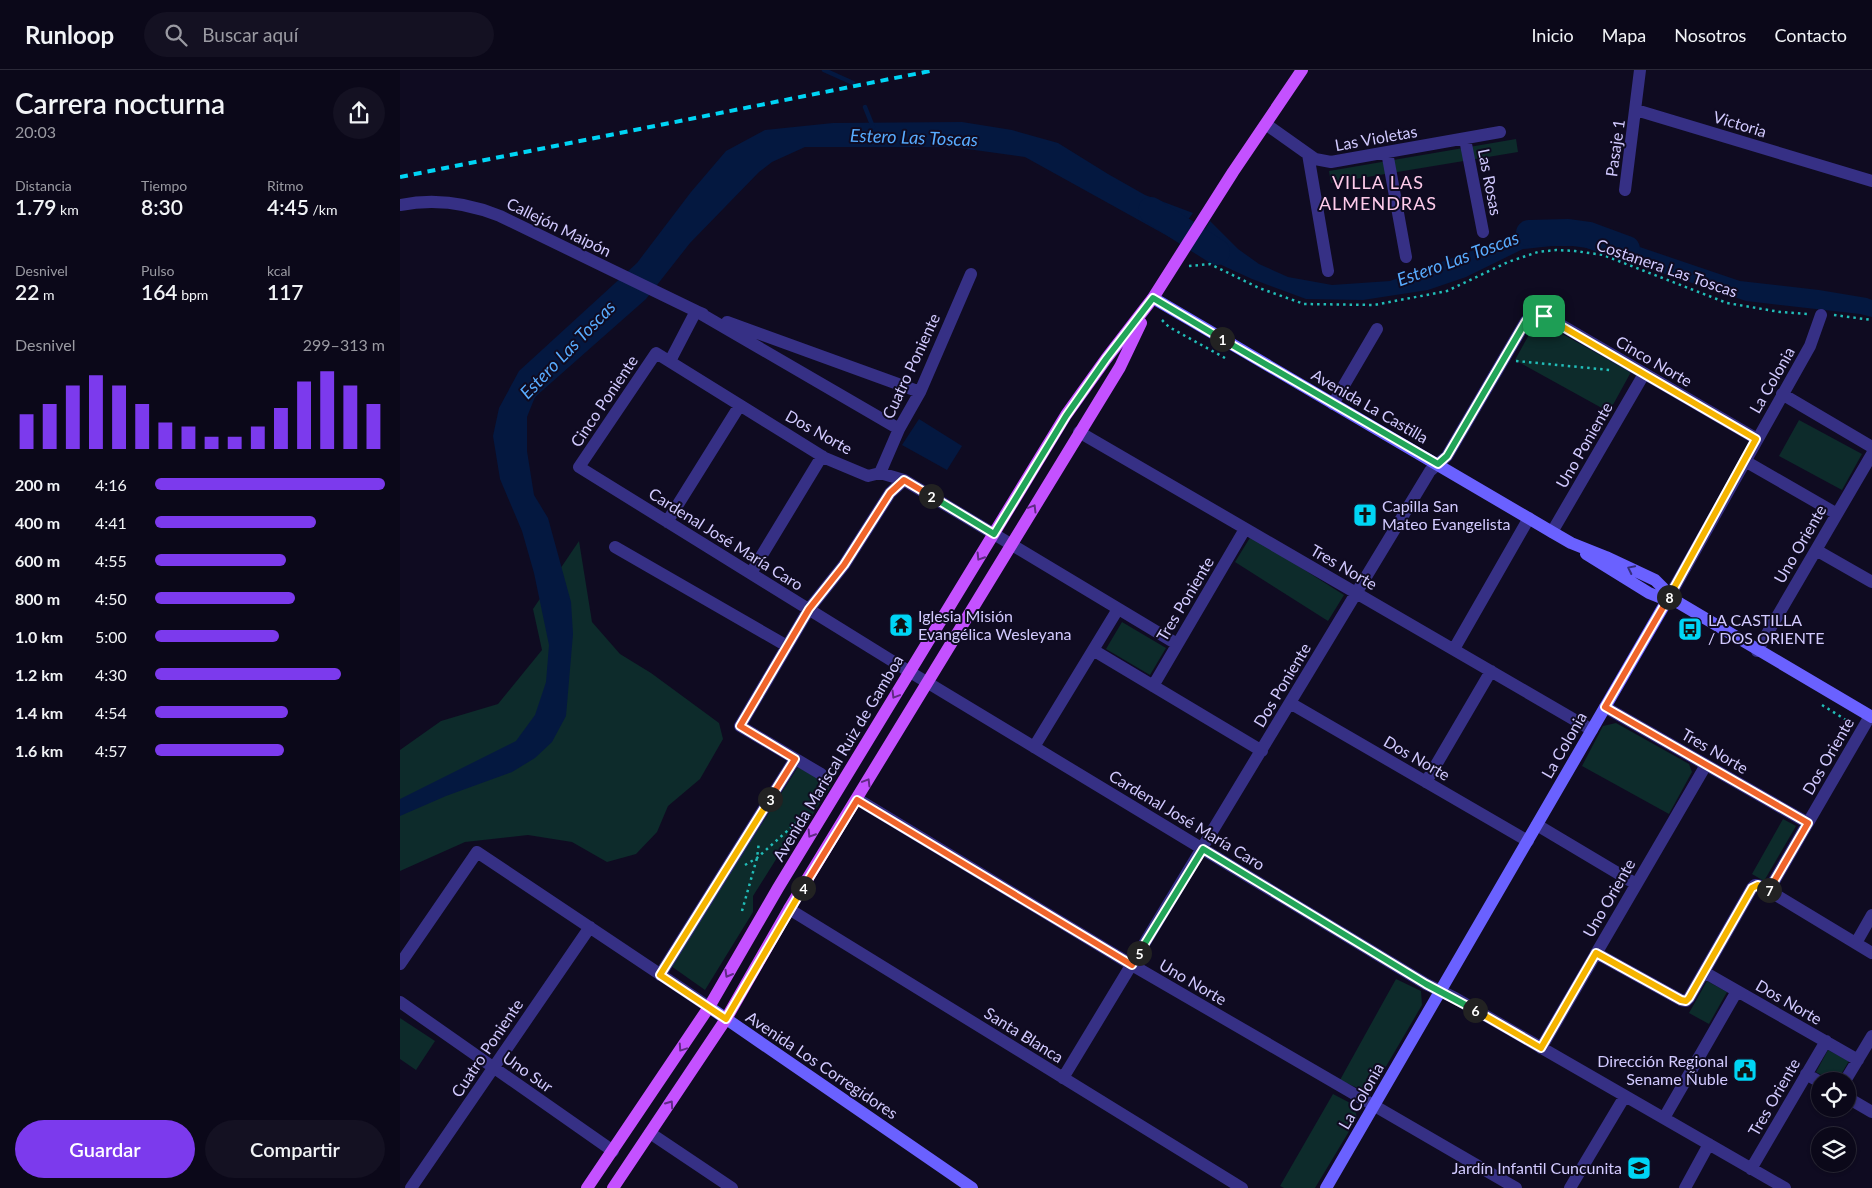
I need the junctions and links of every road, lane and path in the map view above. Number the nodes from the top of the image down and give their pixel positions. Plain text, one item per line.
1 (1302, 70) edge
2 (1640, 70) edge
3 (1636, 110) junction
4 (1266, 125) junction
5 (1500, 132) dead end
6 (1465, 139) junction
7 (1387, 152) junction
8 (1308, 154) junction
9 (1872, 181) edge
10 (1625, 190) dead end
11 (400, 205) edge
12 (1482, 232) dead end
13 (1406, 257) dead end
14 (1174, 265) junction
15 (1328, 271) dead end
16 (971, 274) dead end
17 (1153, 298) junction
18 (696, 311) junction
19 (1821, 314) junction
20 (1534, 316) joint
21 (1872, 320) edge
22 (1377, 329) dead end
23 (656, 353) joint
24 (1502, 360) junction
25 (670, 361) junction
26 (1616, 371) dead end
27 (1644, 374) junction
28 (920, 392) junction
29 (1782, 394) junction
30 (740, 404) junction
31 (1333, 404) junction
32 (899, 429) junction
33 (1079, 432) junction
34 (1756, 439) junction
35 (1872, 447) edge
36 (1872, 454) edge
37 (822, 456) junction
38 (1745, 460) junction
39 (1438, 464) junction
40 (579, 467) joint
41 (880, 473) junction
42 (904, 480) junction
43 (1837, 514) junction
44 (1529, 518) junction
45 (668, 522) junction
46 (1245, 529) junction
47 (1552, 532) junction
48 (994, 534) junction
49 (1010, 544) junction
50 (615, 547) dead end
51 (1816, 550) junction
52 (751, 573) junction
53 (1872, 582) edge
54 (1357, 593) junction
55 (1669, 597) junction
56 (809, 609) junction
57 (1118, 609) junction
58 (1177, 644) junction
59 (787, 646) junction
60 (1454, 649) junction
61 (1093, 650) junction
62 (1757, 650) junction
63 (1491, 671) junction
64 (910, 672) junction
65 (927, 682) junction
66 (1153, 686) junction
67 (1290, 703) junction
68 (1605, 707) junction
69 (1871, 717) edge
70 (1592, 730) junction
71 (1034, 747) junction
72 (1262, 751) junction
73 (795, 759) junction
74 (1706, 765) junction
75 (821, 774) dead end
76 (1426, 782) junction
77 (857, 800) junction
78 (804, 816) dead end
79 (1808, 823) junction
80 (1537, 824) junction
81 (760, 839) dead end
82 (1528, 840) junction
83 (1203, 849) junction
84 (757, 858) junction
85 (742, 867) dead end
86 (1636, 884) junction
87 (1769, 890) junction
88 (790, 909) junction
89 (742, 911) dead end
90 (1872, 916) edge
91 (590, 927) junction
92 (1856, 943) junction
93 (1596, 953) junction
94 (1872, 953) edge
95 (400, 964) edge
96 (1132, 965) junction
97 (1704, 972) junction
98 (660, 975) junction
99 (1441, 991) junction
100 (1737, 991) junction
101 (400, 1002) edge
102 (709, 1008) junction
103 (726, 1019) junction
104 (1872, 1036) edge
105 (1826, 1041) junction
106 (1541, 1048) junction
107 (1858, 1060) junction
108 (494, 1067) junction
109 (1851, 1072) edge
110 (1806, 1074) junction
111 (1811, 1077) edge
112 (1063, 1078) junction
113 (1624, 1096) junction
114 (1856, 1103) edge
115 (1374, 1106) junction
116 (1872, 1112) edge
117 (1664, 1118) junction
118 (650, 1132) junction
119 (1710, 1144) junction
120 (613, 1151) junction
121 (1751, 1168) junction
122 (969, 1187) edge
123 (411, 1188) edge
124 (587, 1188) edge
125 (613, 1188) edge
126 (732, 1188) edge
127 (1242, 1188) edge
128 (1326, 1188) edge
129 (1516, 1188) edge
130 (1570, 1188) edge
131 (1685, 1188) edge
132 (1785, 1188) edge

1 - 4 main road, Avenida Mariscal Ruiz de Gamboa
2 - 3 street
3 - 9 street, Victoria
3 - 10 street, Pasaje 1
4 - 8 street, Las Violetas
4 - 14 main road, Avenida Mariscal Ruiz de Gamboa
5 - 6 street, Las Violetas
6 - 7 street, Las Violetas
6 - 12 street, Las Rosas
7 - 8 street, Las Violetas
7 - 13 street
8 - 15 street
11 - 18 street, Callejón Maipón
14 - 17 main road, Avenida Mariscal Ruiz de Gamboa
14 - 19 path, Costanera Las Toscas
16 - 28 street, Cuatro Poniente
17 - 31 street, Avenida La Castilla
17 - 33 main road, Avenida Mariscal Ruiz de Gamboa
17 - 48 main road, Avenida Mariscal Ruiz de Gamboa
18 - 25 street
18 - 28 street, Callejón Maipón
18 - 32 street, Callejón Maipón
19 - 21 path, Costanera Las Toscas
19 - 29 street, La Colonia
20 - 24 street, Dos Poniente
20 - 27 street, Cinco Norte
22 - 31 street
23 - 25 street, Dos Norte
23 - 40 street, Cinco Poniente
24 - 26 path
24 - 39 street, Dos Poniente
25 - 30 street, Dos Norte
27 - 34 street, Cinco Norte
27 - 47 street, Uno Poniente
28 - 32 street, Cuatro Poniente
29 - 34 street, La Colonia
29 - 35 street
30 - 37 street, Dos Norte
30 - 45 street
31 - 39 street, Avenida La Castilla
32 - 41 street, Cuatro Poniente
33 - 46 street, Tres Norte
49 -> 33 main road, Avenida Mariscal Ruiz de Gamboa
34 - 38 street, La Colonia
36 - 43 street, Uno Oriente
37 - 41 street, Dos Norte
37 - 52 street
38 - 43 street
38 - 55 street, La Colonia
39 - 44 street, Avenida La Castilla
39 - 54 street, Dos Poniente
40 - 45 street, Cardenal José María Caro
41 - 42 street, Dos Norte
42 - 48 street, Dos Norte
42 - 56 street
43 - 51 street, Uno Oriente
44 - 47 street, Avenida La Castilla
44 - 60 street
45 - 52 street, Cardenal José María Caro
46 - 54 street, Tres Norte
46 - 58 street, Tres Poniente
47 - 55 street, Avenida La Castilla
48 - 49 street, Dos Norte
48 -> 64 main road, Avenida Mariscal Ruiz de Gamboa
49 - 57 street, Dos Norte
49 - 65 main road, Avenida Mariscal Ruiz de Gamboa
50 - 59 street
51 - 53 street
51 - 62 street, Uno Oriente
52 - 56 street, Cardenal José María Caro
54 - 60 street, Tres Norte
54 - 67 street, Dos Poniente
55 - 62 street, Avenida La Castilla
55 - 68 street, La Colonia
56 - 59 street
56 - 64 street, Cardenal José María Caro
57 - 58 street, Dos Norte
57 - 61 street
58 - 66 street, Tres Poniente
59 - 73 street
60 - 63 street, Tres Norte
61 - 66 street
61 - 71 street
62 - 69 street, Avenida La Castilla
63 - 70 street, Tres Norte
63 - 76 street
64 - 65 street, Cardenal José María Caro
64 -> 102 main road, Avenida Mariscal Ruiz de Gamboa
65 - 71 street, Cardenal José María Caro
77 -> 65 main road, Avenida Mariscal Ruiz de Gamboa
66 - 72 street
67 - 72 street, Dos Poniente
67 - 76 street, Dos Norte
68 - 70 street, La Colonia
68 - 74 street, Tres Norte
69 - 79 street, Dos Oriente
70 - 80 street, La Colonia
71 - 83 street, Cardenal José María Caro
72 - 83 street, Dos Poniente
73 - 75 street
73 - 98 street
74 - 79 street, Tres Norte
74 - 86 street, Uno Oriente
76 - 82 street, Dos Norte
77 - 88 main road, Avenida Mariscal Ruiz de Gamboa
77 - 96 street, Uno Norte
78 - 84 path
79 - 87 street, Dos Oriente
80 - 82 street, La Colonia
80 - 86 street
81 - 84 path
82 - 99 street, La Colonia
83 - 96 street, Dos Poniente
83 - 99 street, Cardenal José María Caro
84 - 85 path
84 - 89 path
86 - 93 street, Uno Oriente
87 - 92 street
87 - 97 street
88 - 103 main road, Avenida Mariscal Ruiz de Gamboa
88 - 112 street, Santa Blanca
90 - 92 street
91 - 95 street, Avenida Los Corregidores
91 - 98 street, Avenida Los Corregidores
91 - 108 street, Cuatro Poniente
92 - 94 street
93 - 97 street
93 - 106 street, Uno Oriente
96 - 112 street, Dos Poniente
96 - 115 street, Uno Norte
97 - 100 street, Dos Norte
98 - 102 street, Avenida Los Corregidores
99 - 106 street, Cardenal José María Caro
99 - 115 street, La Colonia
100 - 105 street, Dos Norte
100 - 117 street
101 - 108 street, Uno Sur
102 - 103 street, Avenida Los Corregidores
102 -> 120 main road, Avenida Mariscal Ruiz de Gamboa
118 -> 103 main road, Avenida Mariscal Ruiz de Gamboa
103 - 122 street, Avenida Los Corregidores
104 - 107 street
105 - 107 street, Dos Norte
105 - 110 street, Tres Oriente
106 - 113 street, Cardenal José María Caro
107 - 109 street
108 - 120 street, Uno Sur
108 - 123 street, Cuatro Poniente
110 - 111 street
110 - 121 street, Tres Oriente
112 - 127 street, Santa Blanca
113 - 117 street, Cardenal José María Caro
113 - 130 street
114 - 116 street
115 - 128 street, La Colonia
115 - 129 street, Uno Norte
117 - 119 street, Cardenal José María Caro
118 - 125 main road, Avenida Mariscal Ruiz de Gamboa
118 - 126 street
119 - 121 street, Cardenal José María Caro
119 - 131 street
120 - 124 main road, Avenida Mariscal Ruiz de Gamboa
121 - 132 street, Cardenal José María Caro

